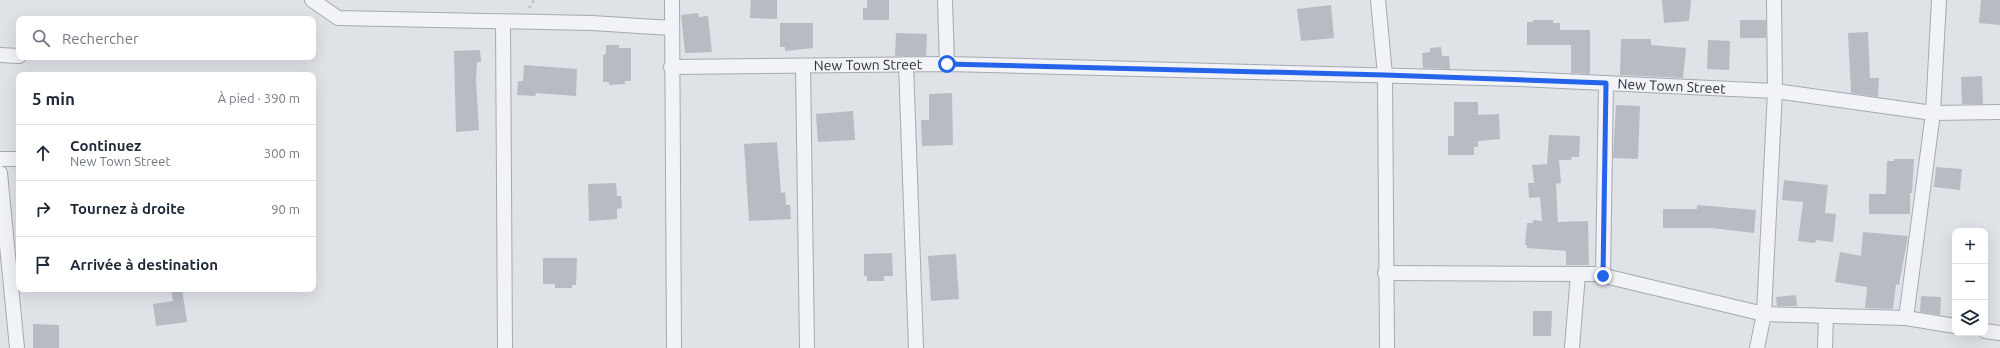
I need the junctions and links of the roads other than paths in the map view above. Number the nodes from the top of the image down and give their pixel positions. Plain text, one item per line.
1 (312, 0) edge
2 (672, 0) edge
3 (945, 0) edge
4 (1378, 0) edge
5 (1774, 0) edge
6 (1939, 0) edge
7 (503, 22) junction
8 (671, 28) junction
9 (0, 55) edge
10 (16, 56) edge
11 (906, 64) junction
12 (947, 64) junction
13 (803, 66) junction
14 (671, 67) junction
15 (1385, 75) junction
16 (1606, 83) junction
17 (1775, 92) junction
18 (2000, 112) edge
19 (1934, 113) junction
20 (0, 159) edge
21 (16, 159) edge
22 (0, 173) edge
23 (9, 250) edge
24 (1385, 273) junction
25 (1578, 274) junction
26 (1603, 276) junction
27 (1764, 314) junction
28 (1826, 316) junction
29 (1906, 318) junction
30 (1952, 326) edge
31 (1988, 331) edge
32 (2000, 333) edge
33 (17, 348) edge
34 (505, 348) edge
35 (674, 348) edge
36 (807, 348) edge
37 (916, 348) edge
38 (1387, 348) edge
39 (1572, 348) edge
40 (1757, 348) edge
41 (1825, 348) edge

1 - 7 street
2 - 8 street
3 - 12 street
4 - 15 street
5 - 17 street
6 - 19 street
7 - 8 street
7 - 34 street
8 - 14 street
9 - 10 street
11 - 12 street, New Town Street
11 - 13 street, New Town Street
11 - 37 street
12 - 15 street, New Town Street
13 - 14 street, New Town Street
13 - 36 street
14 - 35 street
15 - 16 street, New Town Street
15 - 24 street
16 - 17 street, New Town Street
16 - 26 street
17 - 19 street, New Town Street
17 - 27 street
18 - 19 street, New Town Street
19 - 29 street
20 - 21 street
22 - 23 street
23 - 33 street
24 - 25 street
24 - 38 street
25 - 26 street
25 - 39 street
26 - 27 street
27 - 28 street
27 - 40 street
28 - 29 street
28 - 41 street
29 - 30 street
31 - 32 street

